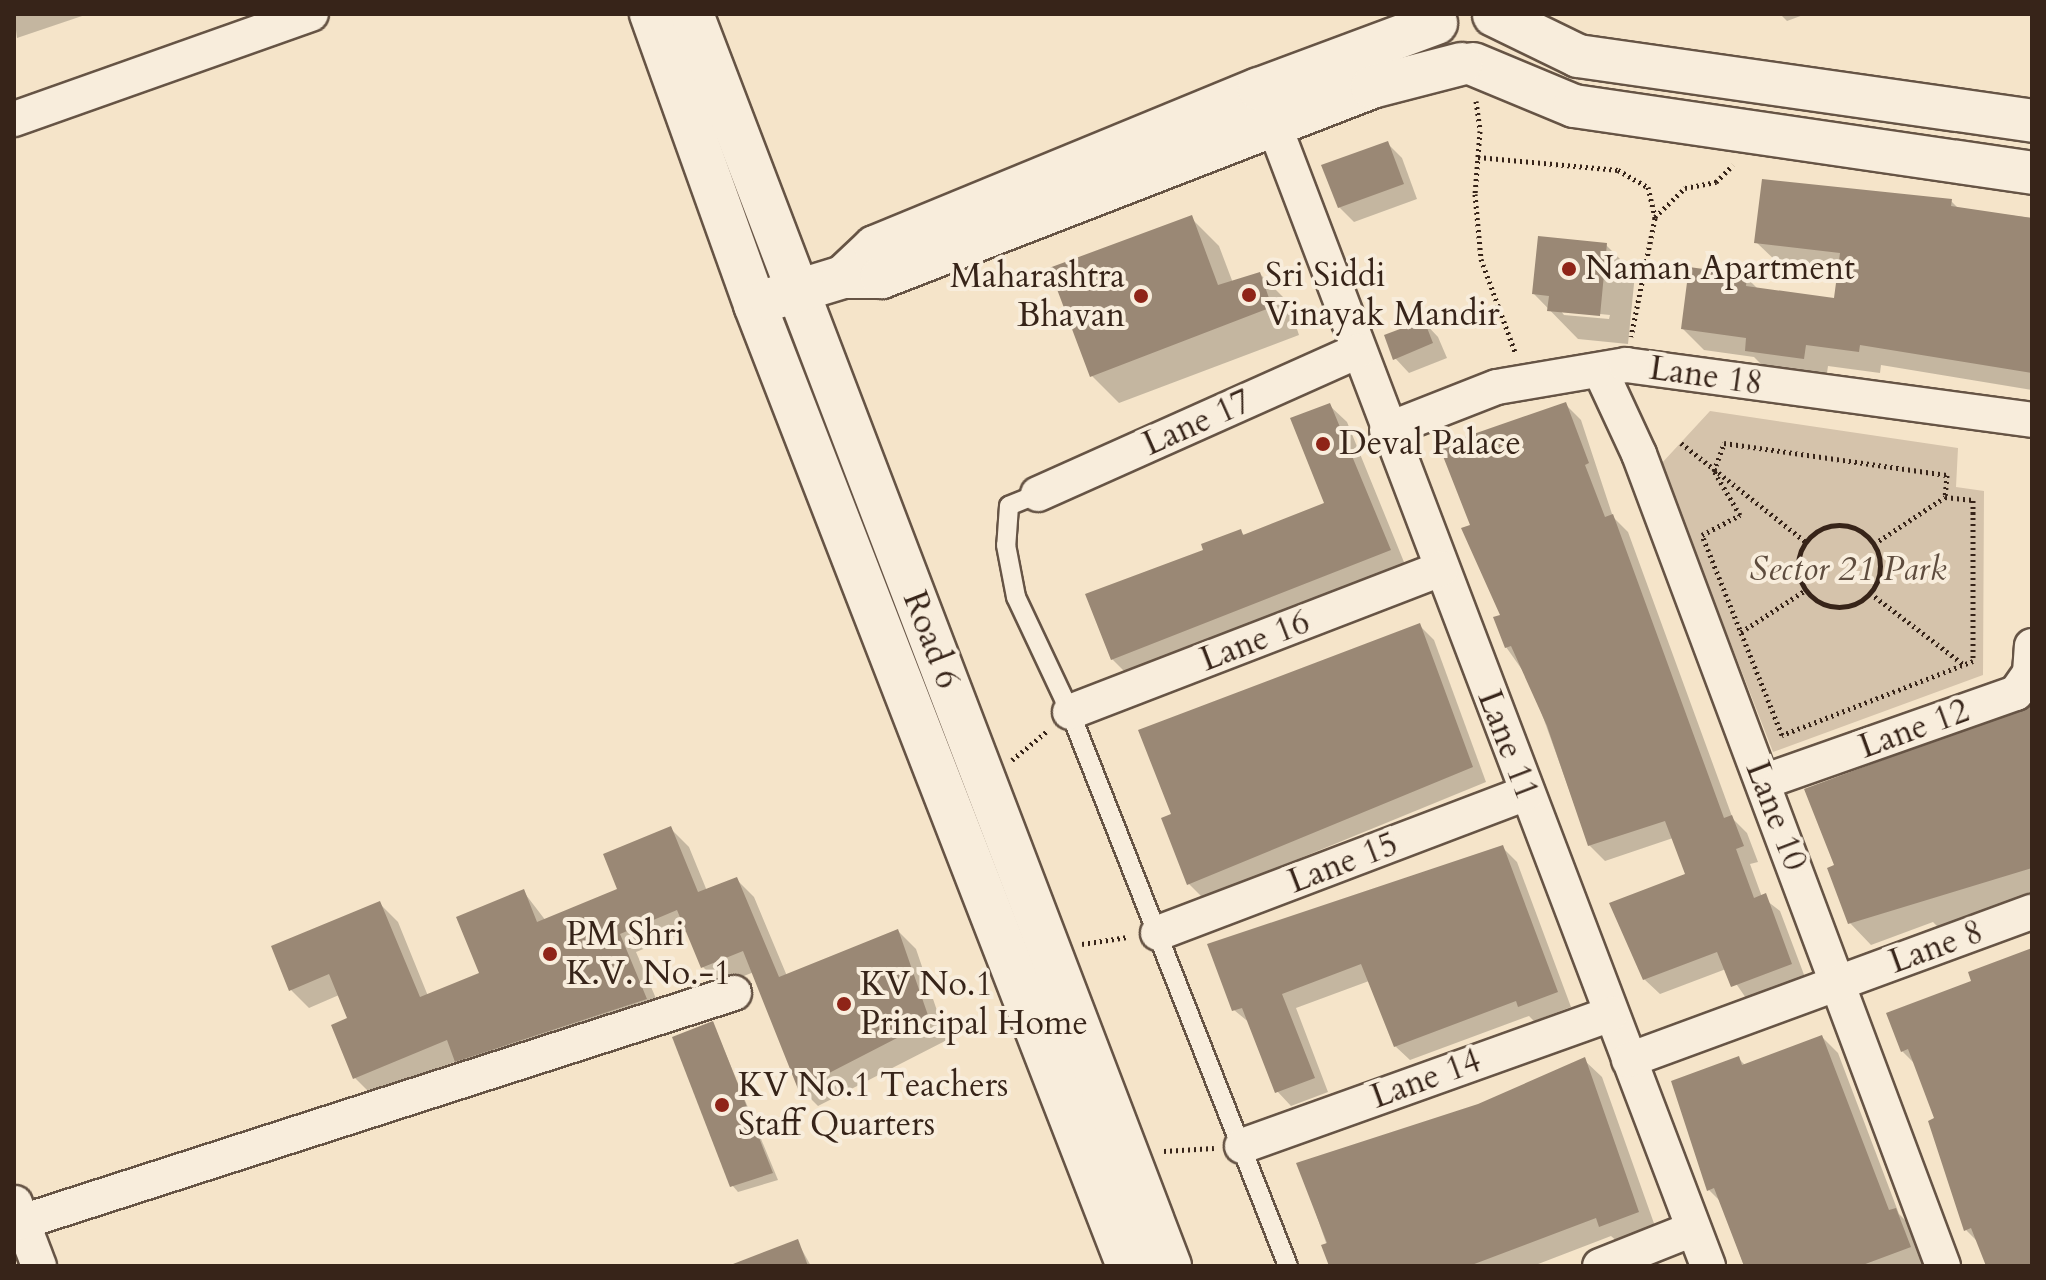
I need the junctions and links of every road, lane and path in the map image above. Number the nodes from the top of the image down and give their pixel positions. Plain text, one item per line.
1 (311, 14) edge
2 (651, 14) edge
3 (692, 14) edge
4 (1493, 15) edge
5 (1438, 18) edge
6 (1468, 64) junction
7 (1765, 83) junction
8 (1267, 106) junction
9 (14, 119) edge
10 (2032, 121) edge
11 (1760, 133) junction
12 (1478, 157) junction
13 (2032, 173) edge
14 (1655, 218) junction
15 (796, 290) junction
16 (755, 305) junction
17 (1357, 351) junction
18 (1613, 368) junction
19 (1526, 382) junction
20 (2032, 420) edge
21 (1387, 430) junction
22 (1681, 443) dead end
23 (1714, 471) junction
24 (1038, 494) joint
25 (1945, 497) junction
26 (1806, 542) junction
27 (1874, 544) junction
28 (1441, 569) junction
29 (1806, 590) junction
30 (1870, 593) junction
31 (1741, 632) junction
32 (2032, 646) edge
33 (1963, 665) junction
34 (1070, 712) junction
35 (985, 781) junction
36 (1763, 782) junction
37 (1527, 793) junction
38 (2032, 912) edge
39 (1158, 933) junction
40 (1049, 949) junction
41 (1839, 983) junction
42 (734, 993) dead end
43 (1611, 1014) junction
44 (1629, 1060) junction
45 (1242, 1146) junction
46 (1127, 1154) junction
47 (18, 1212) edge
48 (1693, 1229) junction
49 (39, 1266) edge
50 (1128, 1266) edge
51 (1170, 1266) edge
52 (1288, 1266) edge
53 (1600, 1266) edge
54 (1708, 1266) edge
55 (1943, 1266) edge

1 - 9 street
2 - 16 street, Road 6
3 - 15 street, Road 6
4 - 6 street
4 - 7 street
5 - 6 street
5 - 8 street
6 - 8 street
6 - 11 street
6 - 12 path
7 - 10 street
7 - 11 street
8 - 15 street
8 - 17 street, Lane 11
11 - 13 street
11 - 14 path
12 - 14 path
12 - 19 path
14 - 18 path
15 - 16 street
15 - 35 street, Road 6
16 - 50 street, Road 6
17 - 21 street, Lane 11
17 - 24 street, Lane 17
18 - 19 street, Lane 18
18 - 20 street, Lane 18
18 - 36 street, Lane 10
19 - 21 street, Lane 18
21 - 28 street, Lane 11
22 - 23 path
23 - 25 path
23 - 26 path
23 - 31 path
24 - 34 lane
25 - 27 path
25 - 33 path
26 - 27 path
26 - 29 path
27 - 30 path
28 - 34 street, Lane 16
28 - 37 street, Lane 11
29 - 30 path
29 - 31 path
30 - 33 path
31 - 33 path
32 - 36 street, Lane 12
34 - 35 path
34 - 39 lane
35 - 40 street, Road 6
36 - 41 street, Lane 10
37 - 39 street, Lane 15
37 - 43 street, Lane 11
38 - 41 street, Lane 8
39 - 40 path
39 - 45 lane
40 - 46 street, Road 6
41 - 44 street
41 - 55 street, Lane 10
42 - 47 street
43 - 44 street, Lane 11
43 - 45 street, Lane 14
44 - 48 street, Lane 11
45 - 46 path
45 - 52 lane
46 - 51 street, Road 6
47 - 49 street
48 - 53 street
48 - 54 street, Lane 11

